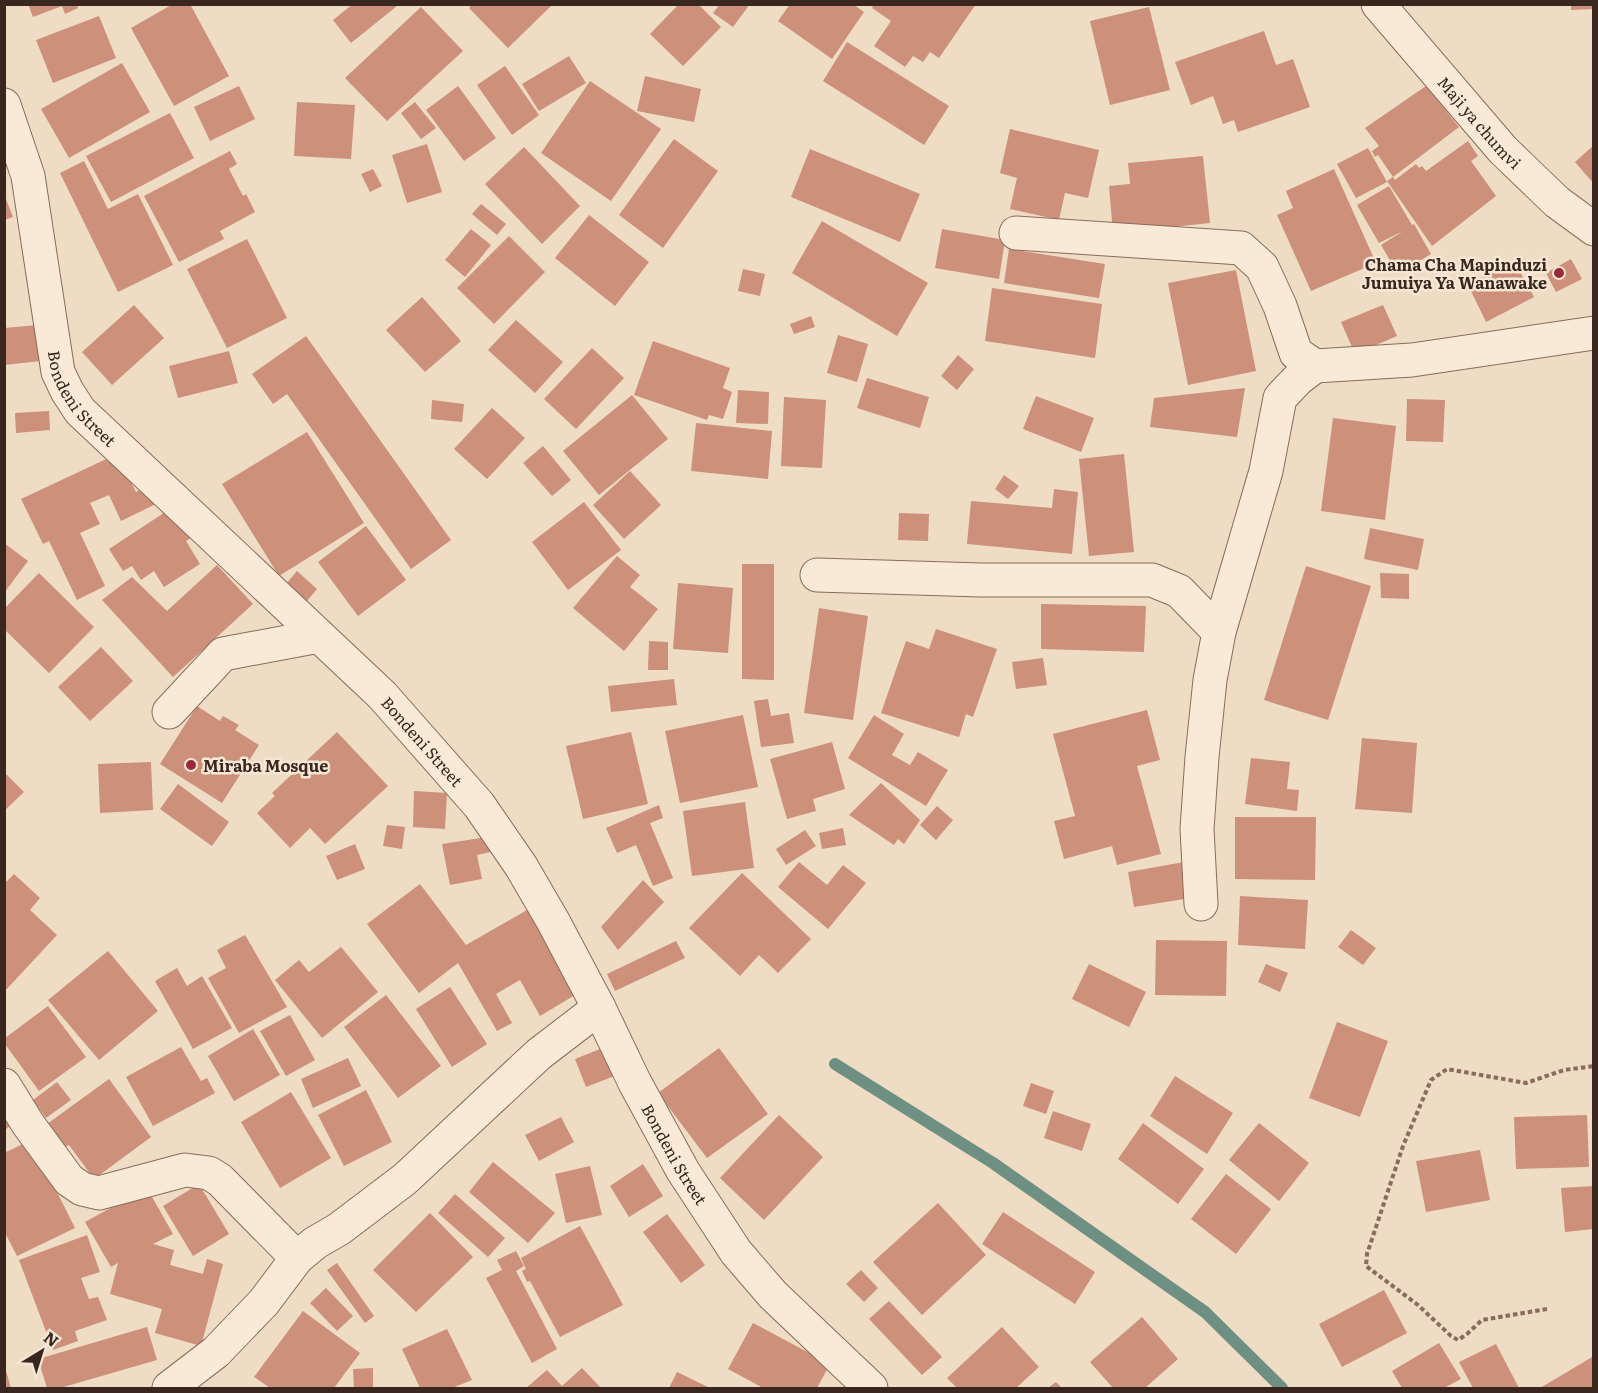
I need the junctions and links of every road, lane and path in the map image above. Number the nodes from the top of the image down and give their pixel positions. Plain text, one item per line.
1 (1378, 4) edge
2 (4, 105) edge
3 (1593, 229) edge
4 (1016, 233) dead end
5 (1593, 333) edge
6 (1315, 366) junction
7 (817, 575) dead end
8 (1219, 632) junction
9 (319, 636) junction
10 (169, 712) dead end
11 (1201, 904) dead end
12 (599, 1008) junction
13 (1593, 1066) edge
14 (4, 1085) edge
15 (297, 1258) junction
16 (1547, 1309) dead end
17 (173, 1388) edge
18 (871, 1389) edge

1 - 3 street, Maji ya chumvi
2 - 9 street, Bondeni Street
4 - 6 street
5 - 6 street
6 - 8 street
7 - 8 street
8 - 11 street
9 - 10 street
9 - 12 street, Bondeni Street
12 - 15 street
12 - 18 street, Bondeni Street
13 - 16 path
14 - 15 street
15 - 17 street

